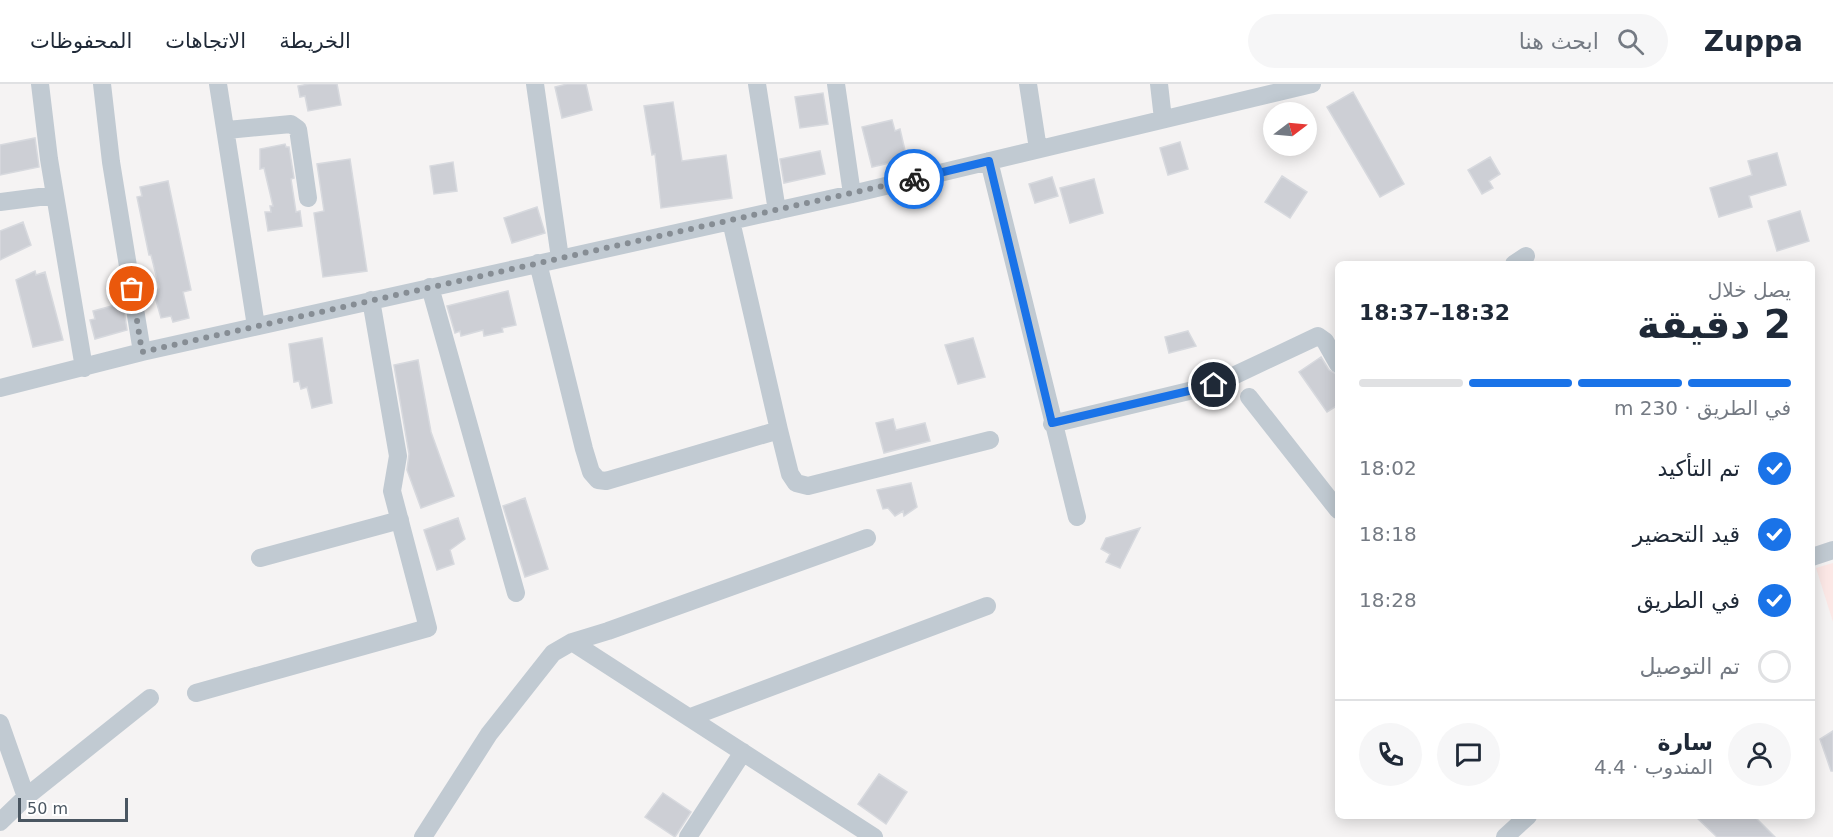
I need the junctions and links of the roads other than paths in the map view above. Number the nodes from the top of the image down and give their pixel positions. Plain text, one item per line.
1 (40, 84) edge
2 (102, 84) edge
3 (218, 84) edge
4 (535, 84) edge
5 (757, 84) edge
6 (836, 84) edge
7 (1028, 84) edge
8 (1159, 84) edge
9 (1312, 84) edge
10 (1278, 88) edge
11 (1163, 119) junction
12 (227, 130) junction
13 (1038, 149) junction
14 (989, 161) junction
15 (852, 194) junction
16 (55, 195) junction
17 (308, 198) dead end
18 (0, 202) edge
19 (777, 211) junction
20 (731, 221) junction
21 (560, 258) junction
22 (538, 263) junction
23 (430, 287) junction
24 (371, 300) junction
25 (256, 326) junction
26 (142, 352) junction
27 (1335, 359) edge
28 (84, 368) junction
29 (0, 388) edge
30 (1249, 397) dead end
31 (1052, 423) junction
32 (778, 430) junction
33 (990, 440) dead end
34 (1335, 506) edge
35 (1077, 517) dead end
36 (400, 520) junction
37 (867, 538) dead end
38 (1833, 550) edge
39 (1815, 556) edge
40 (260, 558) dead end
41 (516, 594) dead end
42 (987, 606) dead end
43 (572, 642) junction
44 (196, 693) dead end
45 (150, 698) dead end
46 (691, 717) junction
47 (0, 723) edge
48 (743, 752) junction
49 (26, 798) junction
50 (1525, 819) edge
51 (0, 822) edge
52 (423, 837) edge
53 (688, 837) edge
54 (874, 837) edge
55 (1504, 837) edge

1 - 16 street
2 - 26 street
3 - 12 street
4 - 21 street
5 - 19 street
6 - 15 street
7 - 13 street
8 - 11 street
9 - 10 street
10 - 11 street
11 - 13 street
12 - 17 street
12 - 25 street
13 - 14 street
14 - 15 street
14 - 31 street
15 - 19 street
16 - 18 street
16 - 28 street
19 - 20 street
20 - 21 street
20 - 32 street
21 - 22 street
22 - 23 street
22 - 32 street
23 - 24 street
23 - 41 street
24 - 25 street
24 - 36 street
25 - 26 street
26 - 28 street
27 - 31 street
28 - 29 street
30 - 34 street
31 - 35 street
32 - 33 street
36 - 40 street
36 - 44 street
37 - 43 street
38 - 39 street
42 - 46 street
43 - 46 street
43 - 52 street
45 - 49 street
46 - 48 street
47 - 49 street
48 - 53 street
48 - 54 street
49 - 51 street
50 - 55 street

